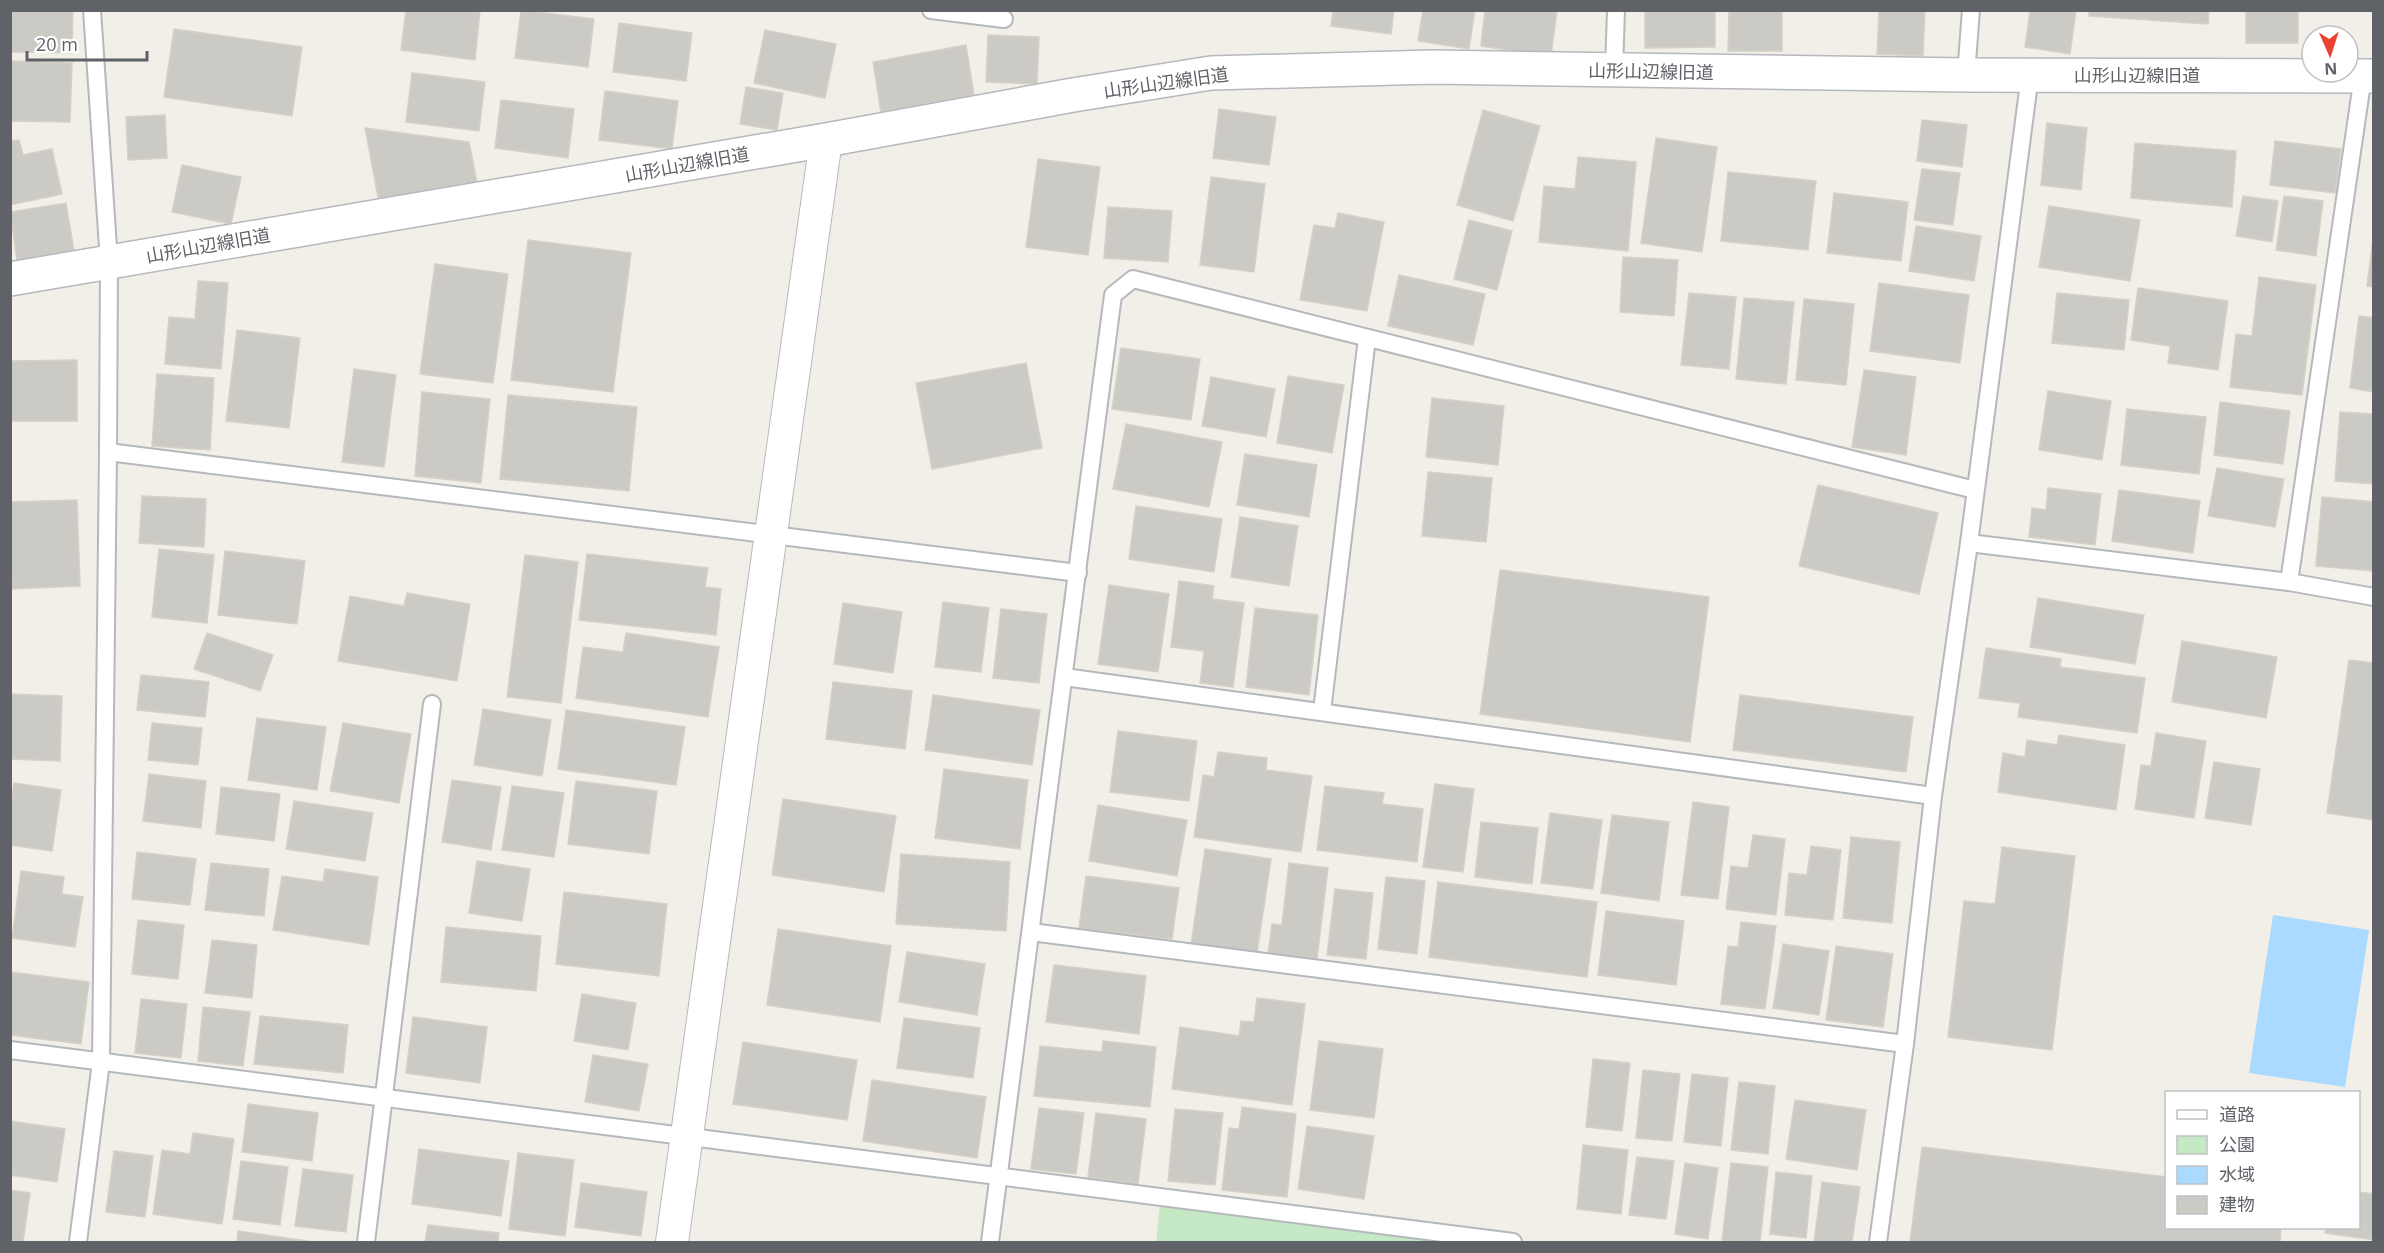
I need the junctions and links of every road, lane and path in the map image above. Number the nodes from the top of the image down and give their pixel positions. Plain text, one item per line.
1 (92, 10) edge
2 (931, 10) edge
3 (1616, 10) edge
4 (1971, 10) edge
5 (1004, 19) dead end
6 (1614, 70) junction
7 (1966, 75) junction
8 (2030, 75) junction
9 (2368, 76) edge
10 (826, 140) junction
11 (109, 262) junction
12 (10, 279) edge
13 (1366, 338) junction
14 (108, 452) junction
15 (1976, 490) junction
16 (770, 536) junction
17 (1969, 543) junction
18 (1078, 573) junction
19 (2289, 582) junction
20 (2373, 597) edge
21 (1064, 677) junction
22 (432, 705) dead end
23 (1322, 711) junction
24 (1934, 796) junction
25 (1031, 932) junction
26 (1905, 1044) junction
27 (10, 1050) edge
28 (101, 1062) junction
29 (385, 1097) junction
30 (686, 1136) junction
31 (999, 1176) junction
32 (78, 1242) edge
33 (366, 1242) edge
34 (672, 1242) edge
35 (990, 1242) edge
36 (1513, 1242) edge
37 (1878, 1242) edge

1 - 11 lane
2 - 5 lane
3 - 6 lane
4 - 7 lane
6 - 7 street, 山形山辺線旧道
6 - 10 street, 山形山辺線旧道
7 - 8 street, 山形山辺線旧道
8 - 9 street, 山形山辺線旧道
8 - 15 lane
9 - 19 lane
10 - 11 street, 山形山辺線旧道
10 - 16 street
11 - 12 street, 山形山辺線旧道
11 - 14 lane
13 - 15 lane
13 - 18 lane
13 - 23 lane
14 - 16 lane
14 - 28 lane
15 - 17 lane
16 - 18 lane
16 - 30 street
17 - 19 lane
17 - 24 lane
18 - 21 lane
19 - 20 lane
21 - 23 lane
21 - 25 lane
22 - 29 lane
23 - 24 lane
24 - 26 lane
25 - 26 lane
25 - 31 lane
26 - 37 lane
27 - 28 lane
28 - 29 lane
28 - 32 lane
29 - 30 lane
29 - 33 lane
30 - 31 lane
30 - 34 street
31 - 35 lane
31 - 36 lane

